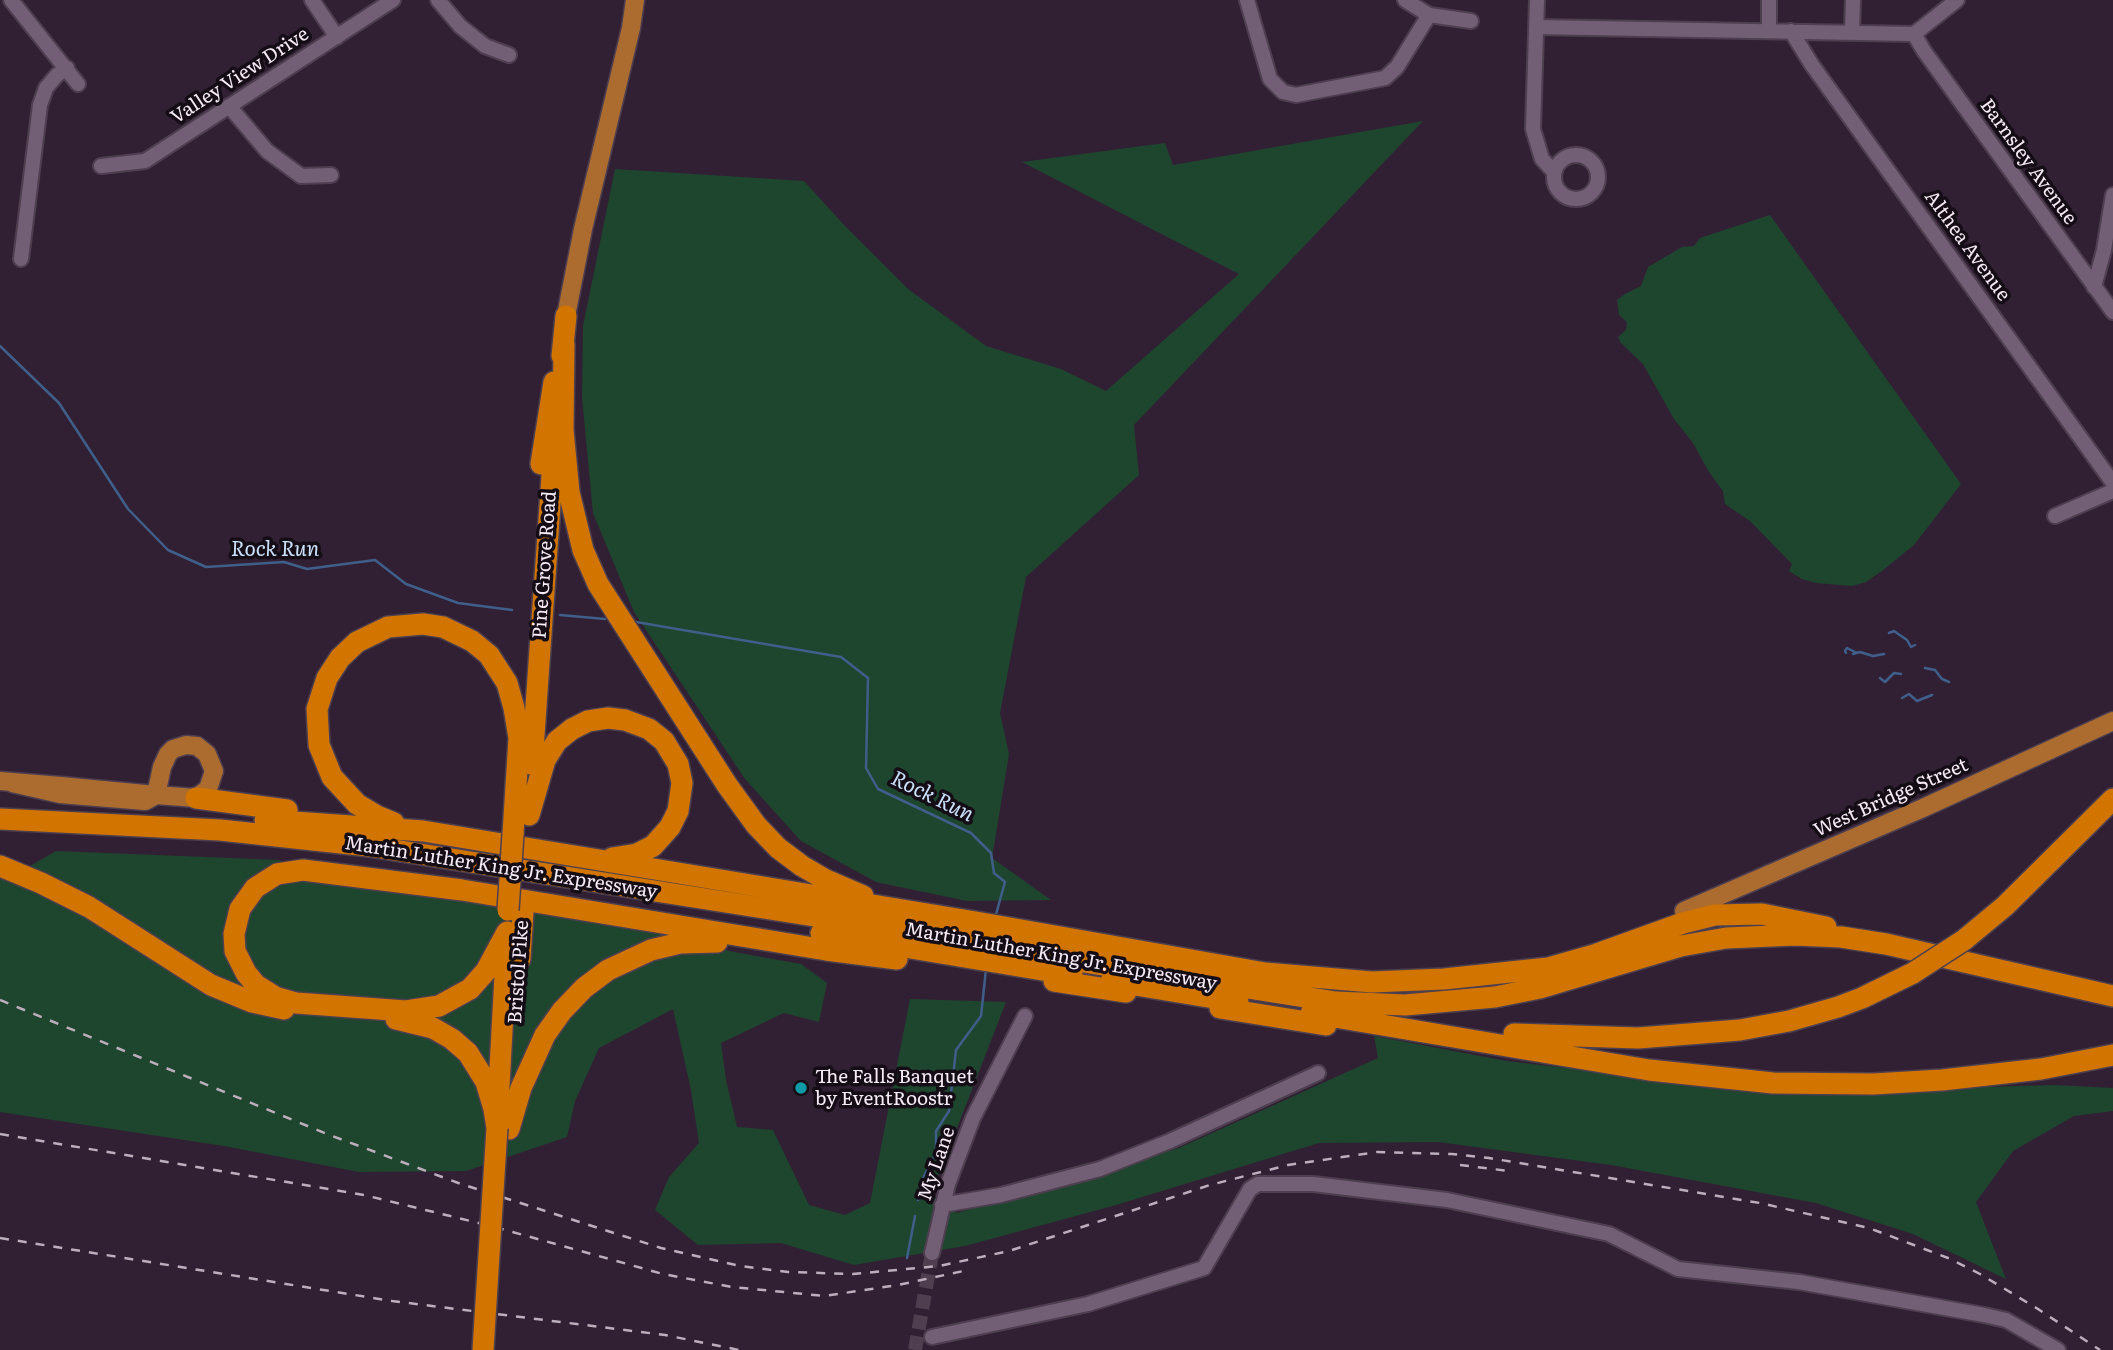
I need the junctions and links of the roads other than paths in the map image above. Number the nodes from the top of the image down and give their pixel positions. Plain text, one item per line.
1 (12, 0) edge
2 (312, 0) edge
3 (393, 0) edge
4 (438, 0) edge
5 (635, 0) edge
6 (640, 0) edge
7 (1247, 0) edge
8 (1405, 0) edge
9 (1537, 0) edge
10 (1769, 0) edge
11 (1853, 0) edge
12 (1957, 0) edge
13 (1429, 15) junction
14 (1471, 21) dead end
15 (1536, 27) junction
16 (631, 28) junction
17 (1769, 31) junction
18 (1791, 31) junction
19 (1852, 32) junction
20 (1914, 34) junction
21 (337, 37) junction
22 (509, 55) dead end
23 (67, 68) junction
24 (78, 84) dead end
25 (229, 106) junction
26 (101, 166) dead end
27 (1555, 173) dead end
28 (331, 175) dead end
29 (2113, 195) edge
30 (21, 260) dead end
31 (2094, 287) junction
32 (2113, 312) edge
33 (566, 316) junction
34 (564, 344) junction
35 (2113, 483) edge
36 (2107, 494) edge
37 (2113, 507) edge
38 (2055, 516) dead end
39 (2113, 721) edge
40 (519, 738) junction
41 (6, 782) edge
42 (156, 795) junction
43 (196, 798) junction
44 (2113, 799) edge
45 (0, 819) edge
46 (43, 821) junction
47 (378, 827) junction
48 (523, 829) junction
49 (423, 831) junction
50 (0, 832) edge
51 (591, 859) junction
52 (0, 866) edge
53 (515, 911) junction
54 (1684, 911) joint
55 (928, 915) junction
56 (507, 932) junction
57 (970, 945) junction
58 (1909, 949) junction
59 (826, 950) junction
60 (1007, 950) junction
61 (1492, 974) junction
62 (2113, 996) edge
63 (1025, 1016) dead end
64 (1410, 1028) junction
65 (2113, 1055) edge
66 (1649, 1070) junction
67 (1318, 1073) dead end
68 (503, 1128) junction
69 (942, 1205) junction
70 (932, 1253) tunnel mouth
71 (932, 1337) dead end
72 (483, 1350) edge
73 (495, 1350) edge
74 (2058, 1350) edge

1 - 23 street
2 - 21 street
3 - 21 street, Valley View Drive
4 - 22 street
5 - 16 main road, Pine Grove Road
6 - 16 main road, Pine Grove Road
7 - 13 street
8 - 13 street
9 - 15 street
10 - 17 street
11 - 19 street
12 - 20 street
13 - 14 street
15 - 17 street
15 - 27 street
16 - 33 main road, Pine Grove Road
17 - 18 street
18 - 19 street
18 - 35 street, Althea Avenue
19 - 20 street
20 - 31 street, Barnsley Avenue
21 - 25 street, Valley View Drive
23 - 24 street
23 - 30 street
25 - 26 street, Valley View Drive
25 - 28 street
29 - 31 street
31 - 32 street, Barnsley Avenue
33 - 34 highway, Pine Grove Road
33 - 40 highway, Pine Grove Road
34 - 48 highway, Pine Grove Road
34 - 55 highway
36 - 37 street
36 - 38 street
39 - 54 main road, West Bridge Street
40 - 48 highway
40 - 49 highway
41 - 42 main road
42 - 43 main road
42 - 43 main road
43 - 47 highway
44 - 64 highway, bridge
45 - 46 highway, Martin Luther King Jr. Expressway
46 - 47 highway
46 - 57 highway, Martin Luther King Jr. Expressway
47 - 49 highway
48 - 51 highway
48 - 53 highway, Bristol Pike
49 - 51 highway
50 - 57 highway, Martin Luther King Jr. Expressway
51 - 55 highway
52 - 68 highway
53 - 56 highway
53 - 68 highway, Bristol Pike
54 - 61 highway
55 - 57 highway
56 - 59 highway
56 - 68 highway
57 - 59 highway
57 - 60 highway
57 - 60 highway
58 - 60 highway, Martin Luther King Jr. Expressway
58 - 61 highway
58 - 62 highway, Martin Luther King Jr. Expressway
59 - 68 highway
60 - 61 highway
60 - 64 highway, Martin Luther King Jr. Expressway
60 - 66 highway
63 - 69 street, My Lane
64 - 66 highway, Martin Luther King Jr. Expressway
65 - 66 highway, Martin Luther King Jr. Expressway
67 - 69 street
68 - 72 highway, bridge
68 - 73 highway
69 - 70 street, My Lane
71 - 74 street

